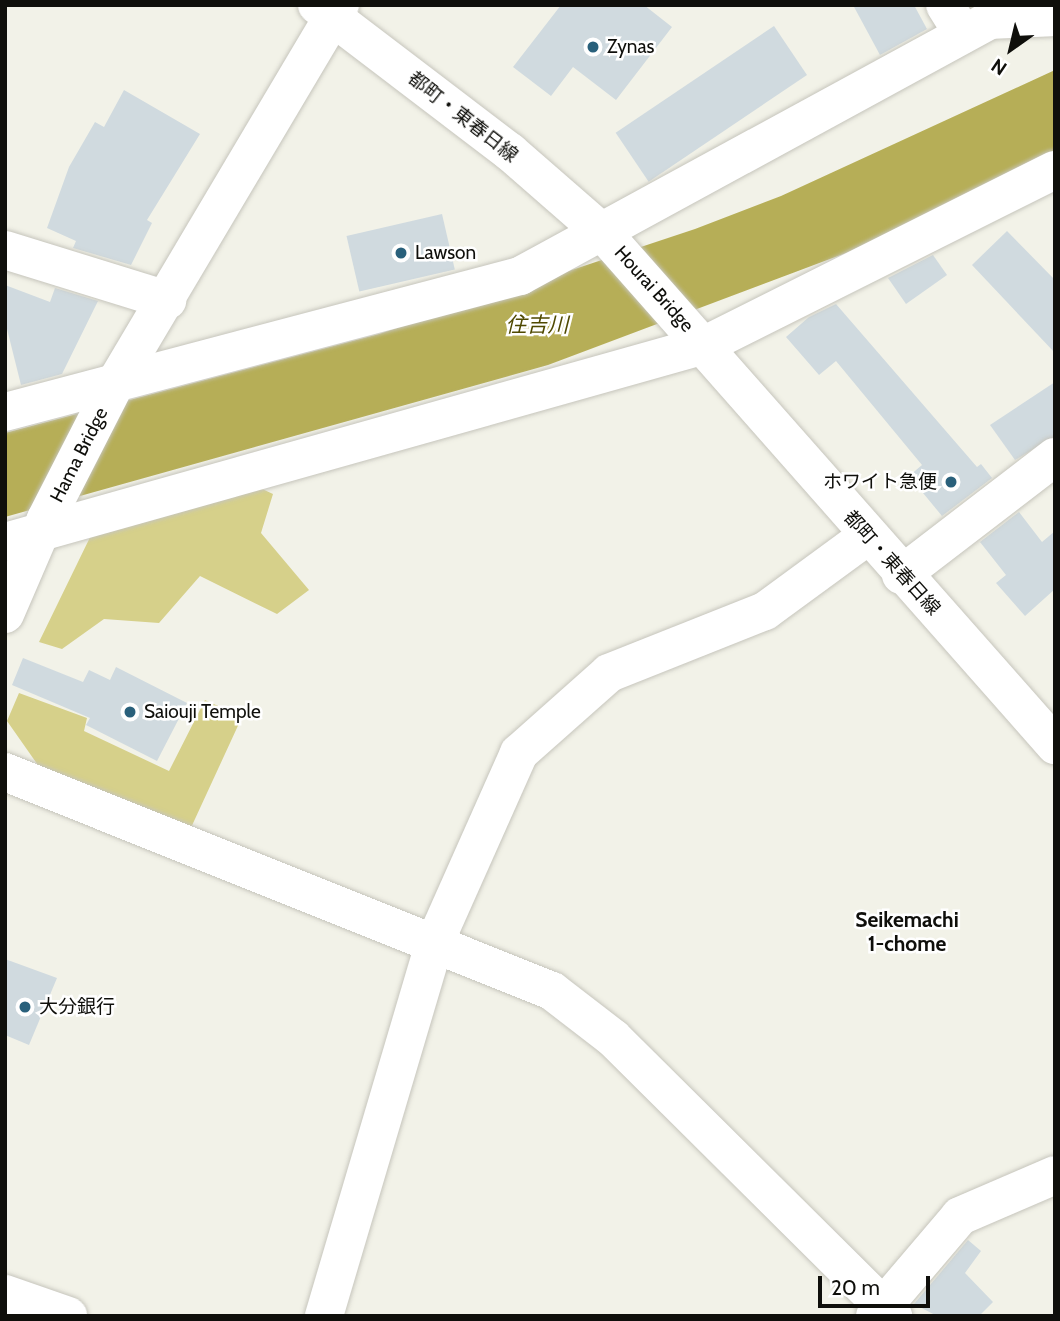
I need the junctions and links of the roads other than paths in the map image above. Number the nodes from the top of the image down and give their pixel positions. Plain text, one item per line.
1 (330, 9) edge
2 (1055, 18) edge
3 (954, 20) edge
4 (1055, 170) edge
5 (604, 234) junction
6 (5, 250) edge
7 (167, 300) junction
8 (705, 345) junction
9 (114, 387) junction
10 (5, 412) edge
11 (1055, 457) edge
12 (30, 531) edge
13 (866, 537) junction
14 (901, 575) junction
15 (5, 614) edge
16 (1055, 746) edge
17 (5, 772) edge
18 (434, 944) junction
19 (1055, 1175) edge
20 (5, 1294) edge
21 (884, 1312) edge
22 (68, 1316) edge
23 (324, 1316) edge

1 - 5 street, 都町・東春日線
1 - 7 street, Hama Bridge
2 - 3 street
3 - 5 street
4 - 8 street
5 - 8 street, Hourai Bridge
5 - 9 street
6 - 7 street
7 - 9 street, Hama Bridge
8 - 12 street
8 - 13 street, 都町・東春日線
9 - 10 street
9 - 12 street, Hama Bridge
11 - 14 street
12 - 15 street, Hama Bridge
13 - 14 street, 都町・東春日線
13 - 18 street
14 - 16 street, 都町・東春日線
17 - 18 street
18 - 21 street
18 - 23 street
19 - 21 street
20 - 22 street

